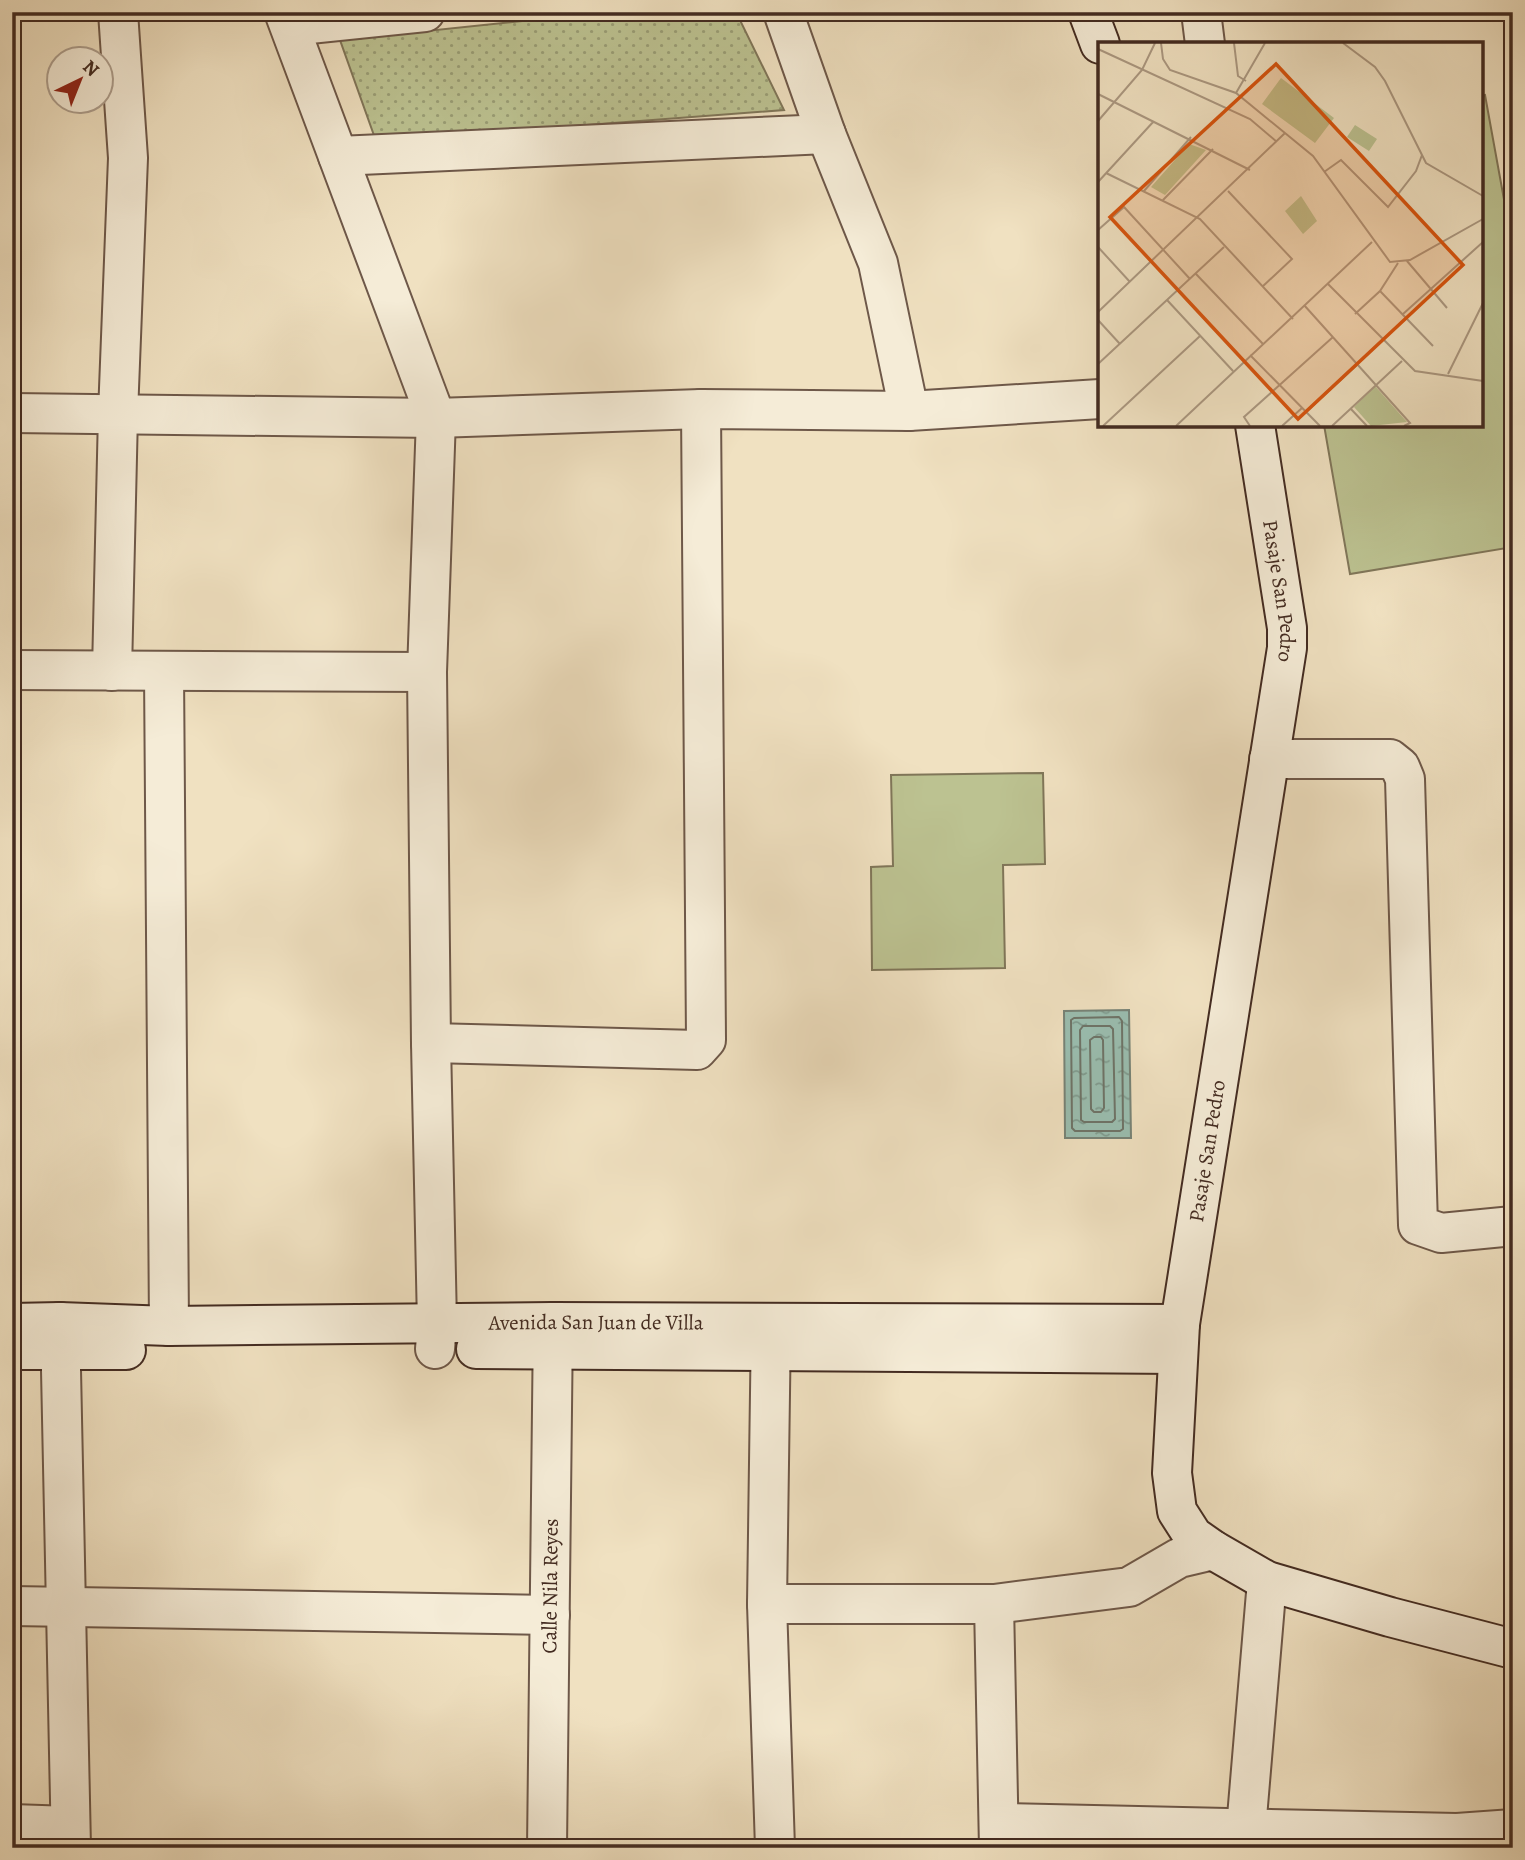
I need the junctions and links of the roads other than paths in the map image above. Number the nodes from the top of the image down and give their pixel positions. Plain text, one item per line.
1 (118, 12) edge
2 (425, 12) edge
3 (783, 12) edge
4 (1088, 12) edge
5 (1201, 12) edge
6 (287, 19) edge
7 (1099, 42) edge
8 (1205, 42) edge
9 (826, 134) junction
10 (338, 156) junction
11 (1098, 398) edge
12 (701, 408) junction
13 (909, 411) junction
14 (12, 413) edge
15 (118, 414) junction
16 (436, 418) junction
17 (1255, 427) edge
18 (12, 670) edge
19 (112, 671) junction
20 (164, 671) junction
21 (427, 672) junction
22 (1269, 759) junction
23 (431, 1043) junction
24 (1513, 1226) edge
25 (12, 1323) edge
26 (169, 1326) junction
27 (60, 1336) junction
28 (436, 1336) junction
29 (553, 1336) junction
30 (771, 1337) junction
31 (1179, 1339) junction
32 (12, 1350) edge
33 (1213, 1550) junction
34 (1267, 1581) junction
35 (767, 1604) junction
36 (994, 1604) junction
37 (12, 1606) edge
38 (66, 1607) junction
39 (550, 1615) junction
40 (1513, 1649) edge
41 (12, 1824) edge
42 (1513, 1829) edge
43 (999, 1836) edge
44 (70, 1837) edge
45 (1246, 1838) edge
46 (547, 1848) edge
47 (775, 1848) edge

1 - 15 street
2 - 6 street
3 - 9 street
4 - 7 street
5 - 8 street
6 - 10 street
9 - 10 street
9 - 13 street
10 - 16 street
11 - 13 street
12 - 13 street
12 - 16 street
12 - 23 street
14 - 15 street
15 - 16 street
15 - 19 street
16 - 21 street
17 - 22 street, Pasaje San Pedro
18 - 19 street
19 - 20 street
20 - 21 street
20 - 26 street
21 - 23 street
22 - 24 street
22 - 31 street, Pasaje San Pedro
23 - 28 street
25 - 27 street, Avenida San Juan de Villa
26 - 27 street, Avenida San Juan de Villa
26 - 28 street, Avenida San Juan de Villa
27 - 28 street, Avenida San Juan de Villa
27 - 32 street, Avenida San Juan de Villa
27 - 38 street
28 - 29 street, Avenida San Juan de Villa
29 - 30 street, Avenida San Juan de Villa
29 - 39 street, Calle Nila Reyes
30 - 31 street, Avenida San Juan de Villa
30 - 35 street
31 - 33 street, Pasaje San Pedro
33 - 34 street, Pasaje San Pedro
33 - 36 street
34 - 40 street, Pasaje San Pedro
34 - 45 street
35 - 36 street
35 - 47 street
36 - 43 street
37 - 38 street
38 - 39 street
38 - 44 street
39 - 46 street, Calle Nila Reyes
41 - 44 street
42 - 45 street
43 - 45 street

